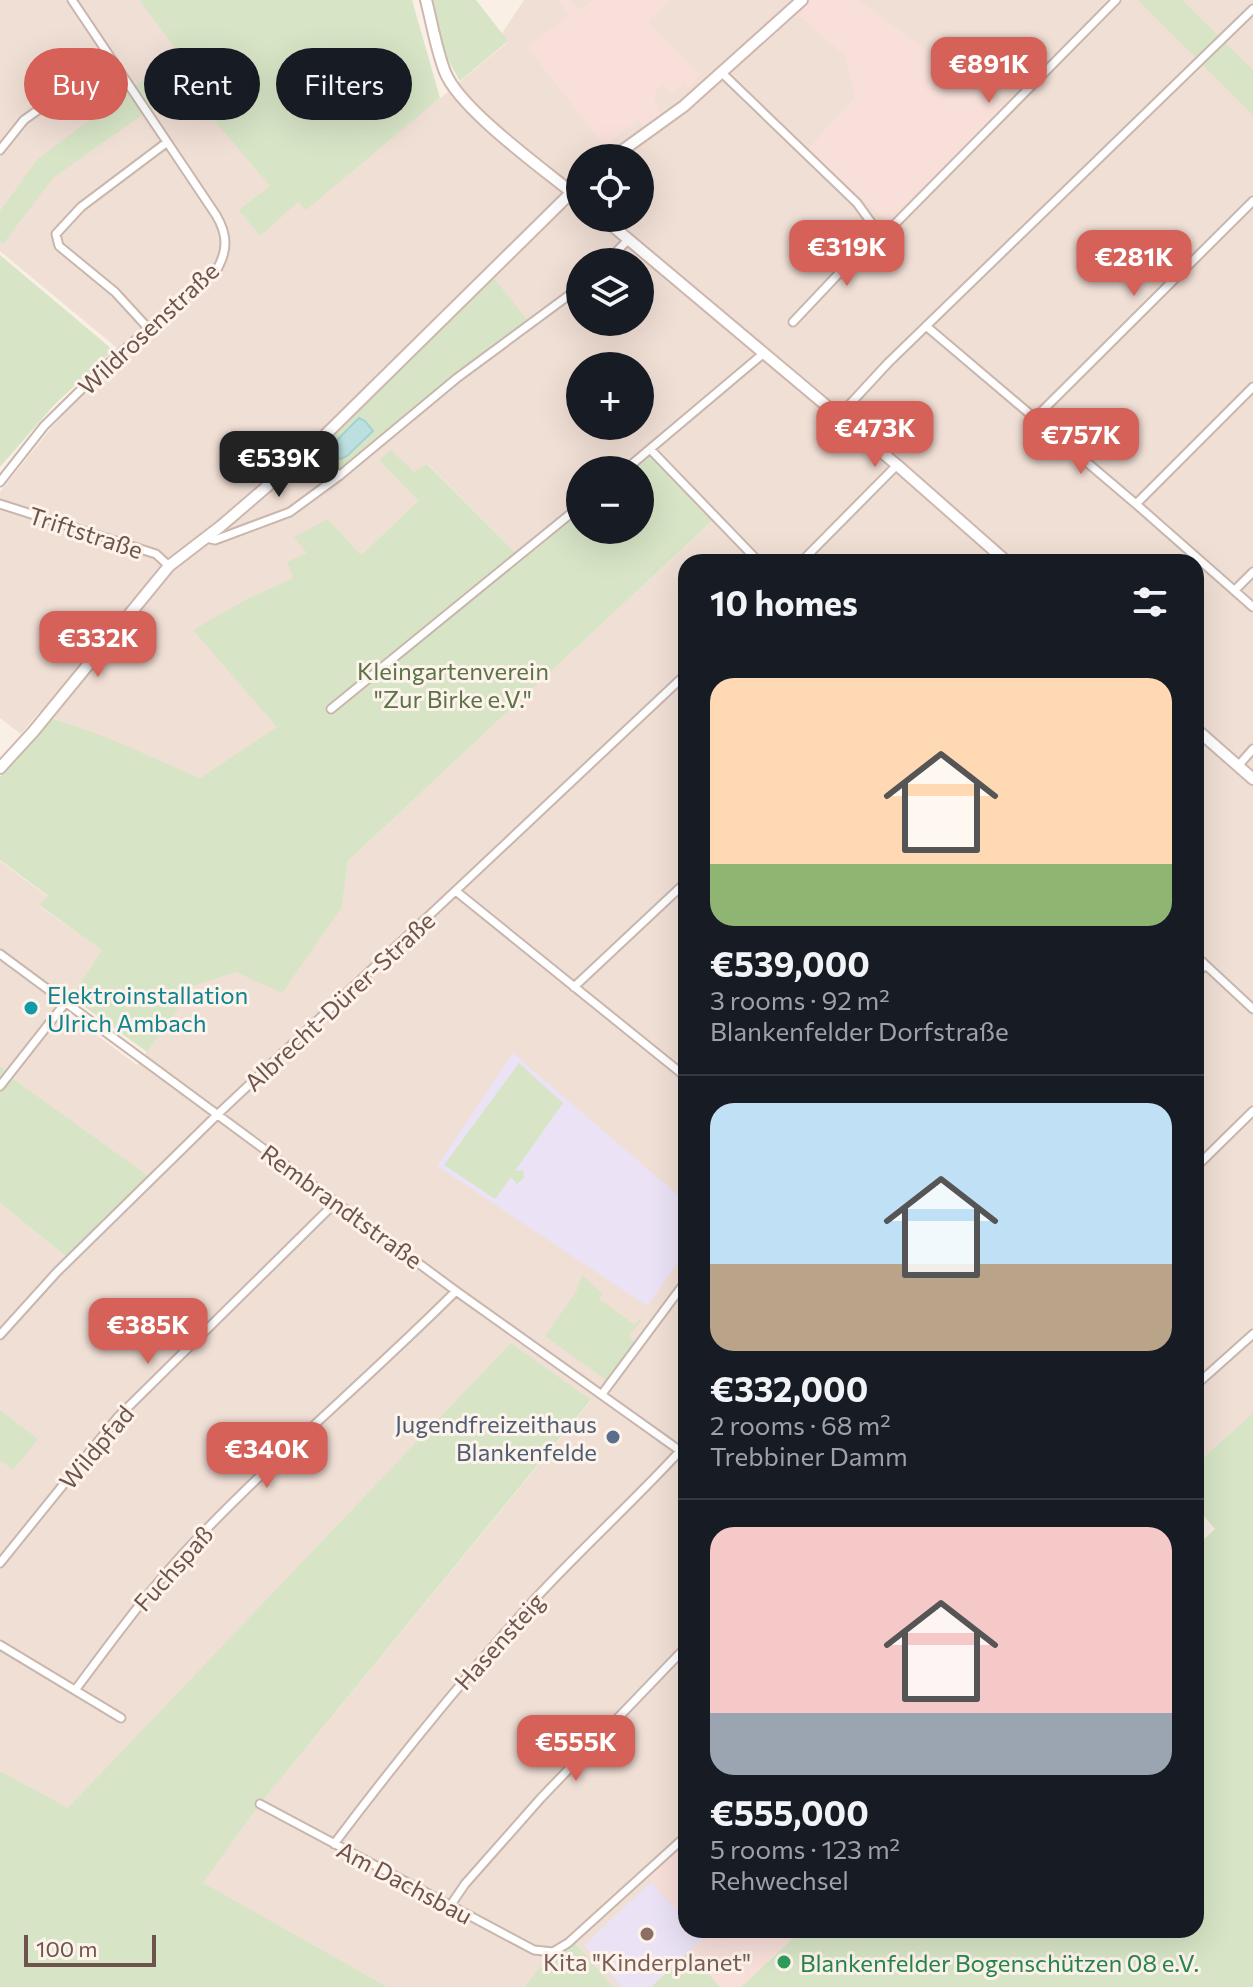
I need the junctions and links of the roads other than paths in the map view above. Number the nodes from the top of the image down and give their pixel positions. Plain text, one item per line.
1 (72, 0) edge
2 (426, 0) edge
3 (802, 0) edge
4 (1116, 0) edge
5 (1253, 9) edge
6 (103, 48) edge
7 (722, 73) junction
8 (128, 86) edge
9 (24, 120) edge
10 (166, 143) junction
11 (631, 144) edge
12 (0, 150) edge
13 (566, 182) edge
14 (1253, 201) edge
15 (566, 202) edge
16 (619, 232) edge
17 (878, 232) junction
18 (628, 240) junction
19 (620, 248) edge
20 (566, 297) edge
21 (793, 322) dead end
22 (926, 326) junction
23 (148, 328) junction
24 (764, 353) junction
25 (1253, 387) edge
26 (839, 416) junction
27 (1036, 417) junction
28 (314, 446) junction
29 (650, 449) junction
30 (642, 456) edge
31 (897, 465) junction
32 (339, 476) junction
33 (0, 482) edge
34 (0, 504) edge
35 (1136, 504) junction
36 (566, 517) edge
37 (206, 538) junction
38 (751, 554) edge
39 (809, 554) edge
40 (998, 554) edge
41 (1194, 554) edge
42 (1204, 563) edge
43 (169, 566) junction
44 (1253, 572) edge
45 (1235, 590) junction
46 (1253, 607) edge
47 (678, 682) edge
48 (331, 709) dead end
49 (1204, 736) edge
50 (1253, 749) edge
51 (1238, 766) junction
52 (0, 768) edge
53 (1253, 779) edge
54 (678, 890) edge
55 (457, 892) junction
56 (0, 954) edge
57 (1205, 965) edge
58 (574, 987) junction
59 (66, 1002) junction
60 (1253, 1009) edge
61 (678, 1071) edge
62 (0, 1086) edge
63 (1253, 1111) edge
64 (218, 1114) junction
65 (1204, 1159) edge
66 (336, 1202) junction
67 (456, 1291) junction
68 (678, 1292) edge
69 (1253, 1334) edge
70 (0, 1335) edge
71 (1204, 1378) edge
72 (602, 1394) junction
73 (678, 1449) edge
74 (678, 1458) edge
75 (0, 1563) edge
76 (0, 1645) edge
77 (678, 1655) edge
78 (76, 1689) junction
79 (121, 1718) dead end
80 (260, 1804) dead end
81 (678, 1843) edge
82 (334, 1844) junction
83 (450, 1906) junction

1 - 6 street, Wildrosenstraße
2 - 13 main road
3 - 7 main road
4 - 17 street
5 - 22 street
7 - 11 main road
7 - 17 street
8 - 10 street, Wildrosenstraße
9 - 12 street
10 - 23 street, Wildrosenstraße
10 - 23 street
14 - 27 street
15 - 28 main road
16 - 18 main road
17 - 21 street
18 - 19 street
18 - 24 main road
20 - 32 street
22 - 26 street
22 - 27 street
23 - 33 street, Wildrosenstraße
24 - 26 main road
24 - 29 street
25 - 35 street
26 - 31 main road
27 - 35 street
28 - 32 street
28 - 37 main road
29 - 30 street
29 - 38 street
31 - 39 street
31 - 40 main road
32 - 37 street
34 - 43 street, Triftstraße
35 - 41 street
36 - 48 street
37 - 43 main road
42 - 45 street
43 - 52 main road
44 - 45 street
45 - 46 street
47 - 55 street, Albrecht-Dürer-Straße
49 - 51 main road
50 - 51 street
51 - 53 main road
54 - 58 street
55 - 58 street
55 - 64 street, Albrecht-Dürer-Straße
56 - 59 street, Rembrandtstraße
57 - 60 street
58 - 61 street
59 - 62 street
59 - 64 street, Rembrandtstraße
63 - 65 street
64 - 66 street, Rembrandtstraße
64 - 70 street, Albrecht-Dürer-Straße
66 - 67 street, Rembrandtstraße
66 - 75 street, Wildpfad
67 - 72 street, Rembrandtstraße
67 - 78 street, Fuchspaß
68 - 72 street
69 - 71 street
72 - 73 street, Rembrandtstraße
74 - 82 street, Hasensteig
76 - 78 street
77 - 83 street
78 - 79 street
80 - 82 street, Am Dachsbau
81 - 83 street, Am Dachsbau
82 - 83 street, Am Dachsbau

